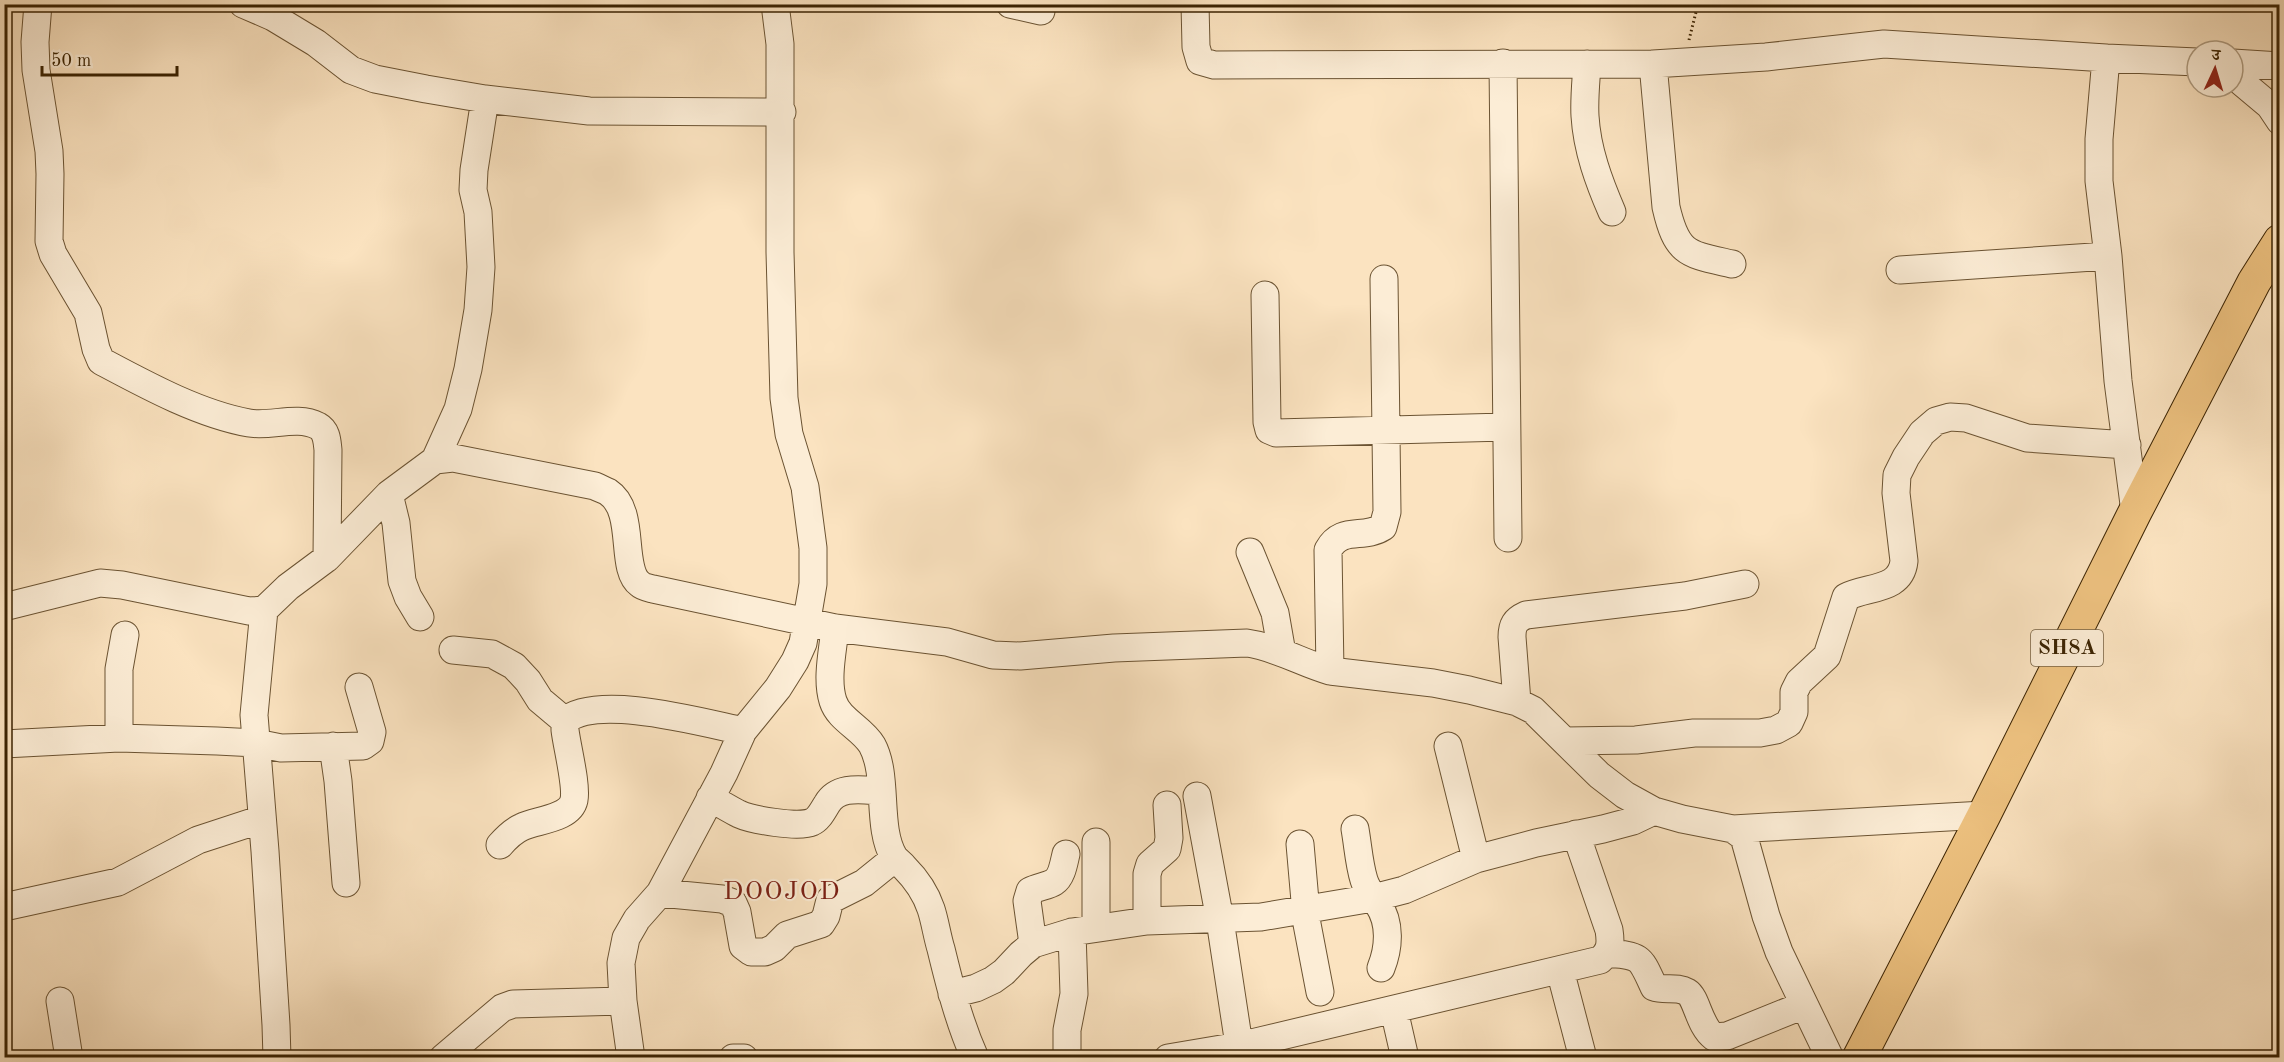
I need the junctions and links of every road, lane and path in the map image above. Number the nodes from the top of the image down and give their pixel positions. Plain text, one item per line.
1 (38, 4) edge
2 (243, 4) edge
3 (776, 4) edge
4 (1010, 4) edge
5 (1195, 4) edge
6 (1698, 4) edge
7 (1041, 11) dead end
8 (2106, 58) junction
9 (2185, 61) edge
10 (1503, 63) junction
11 (1687, 63) junction
12 (1587, 64) junction
13 (1653, 64) junction
14 (2245, 64) edge
15 (2280, 66) edge
16 (2245, 85) edge
17 (485, 99) junction
18 (782, 112) junction
19 (2280, 121) edge
20 (1612, 212) dead end
21 (2280, 241) edge
22 (2108, 256) junction
23 (1732, 264) dead end
24 (1899, 270) dead end
25 (1384, 279) dead end
26 (1265, 295) dead end
27 (1506, 427) junction
28 (1386, 431) junction
29 (2127, 445) junction
30 (435, 460) junction
31 (388, 494) junction
32 (2135, 512) junction
33 (1508, 538) dead end
34 (1250, 552) dead end
35 (327, 558) junction
36 (1745, 584) dead end
37 (4, 607) edge
38 (264, 610) junction
39 (420, 617) dead end
40 (807, 623) junction
41 (835, 628) junction
42 (125, 635) dead end
43 (453, 650) dead end
44 (1282, 653) junction
45 (1330, 671) junction
46 (359, 687) dead end
47 (1517, 702) junction
48 (565, 721) junction
49 (743, 731) junction
50 (119, 738) junction
51 (1565, 741) junction
52 (256, 743) junction
53 (4, 744) edge
54 (333, 746) junction
55 (1448, 746) dead end
56 (881, 791) junction
57 (1197, 796) dead end
58 (710, 798) junction
59 (1167, 805) dead end
60 (1654, 811) junction
61 (1984, 815) junction
62 (262, 819) junction
63 (1355, 829) dead end
64 (1733, 829) junction
65 (1576, 834) junction
66 (1096, 842) dead end
67 (501, 844) dead end
68 (1300, 844) dead end
69 (1066, 854) dead end
70 (895, 858) junction
71 (1476, 859) junction
72 (346, 884) dead end
73 (660, 893) junction
74 (1373, 898) junction
75 (4, 907) edge
76 (1305, 911) junction
77 (1220, 920) junction
78 (1147, 921) junction
79 (1084, 929) junction
80 (1033, 944) junction
81 (1608, 953) junction
82 (1381, 968) dead end
83 (1560, 970) junction
84 (1320, 992) dead end
85 (952, 994) junction
86 (60, 1001) dead end
87 (622, 1001) junction
88 (1804, 1005) junction
89 (1394, 1010) junction
90 (1240, 1052) edge
91 (69, 1058) edge
92 (277, 1058) edge
93 (443, 1058) edge
94 (631, 1058) edge
95 (733, 1058) edge
96 (744, 1058) edge
97 (975, 1058) edge
98 (1067, 1058) edge
99 (1168, 1058) edge
100 (1405, 1058) edge
101 (1583, 1058) edge
102 (1830, 1058) edge
103 (1859, 1058) edge

1 - 35 street
2 - 17 street
3 - 18 street
4 - 7 street
5 - 10 street
6 - 11 path
8 - 9 street
8 - 11 street
8 - 22 street
10 - 12 street
10 - 27 street
11 - 13 street
12 - 13 street
12 - 20 street
13 - 23 street
14 - 15 street
16 - 19 street
17 - 18 street
17 - 30 street
18 - 40 street
21 - 32 main road, SH8A
22 - 24 street
22 - 29 street
25 - 28 street
26 - 28 street
27 - 28 street
27 - 33 street
28 - 45 street
29 - 32 street
29 - 51 street
30 - 31 street
30 - 40 street
31 - 35 street
31 - 39 street
32 - 61 main road, SH8A
34 - 44 street
35 - 38 street
36 - 47 street
37 - 38 street
38 - 52 street
40 - 41 street
40 - 49 street
41 - 44 street
41 - 56 street
42 - 50 street
43 - 48 street
44 - 45 street
45 - 47 street
46 - 54 street
47 - 51 street
48 - 49 street
48 - 67 street
49 - 58 street
50 - 52 street
50 - 53 street
51 - 60 street
52 - 54 street
52 - 62 street
54 - 72 street
55 - 71 street
56 - 58 street
56 - 70 street
57 - 77 street
58 - 73 street
59 - 78 street
60 - 64 street
60 - 65 street
61 - 64 street
61 - 103 main road, SH8A
62 - 75 street
62 - 92 street
63 - 74 street
64 - 88 street
65 - 71 street
65 - 81 street
66 - 79 street
68 - 76 street
69 - 80 street
70 - 73 street
70 - 85 street
71 - 74 street
73 - 87 street
74 - 76 street
74 - 82 street
76 - 77 street
76 - 84 street
77 - 78 street
77 - 90 street
78 - 79 street
79 - 80 street
79 - 98 street
80 - 85 street
81 - 83 street
81 - 88 street
83 - 89 street
83 - 101 street
85 - 97 street
86 - 91 street
87 - 93 street
87 - 94 street
88 - 102 street
89 - 90 street
89 - 100 street
90 - 99 street
95 - 96 street

